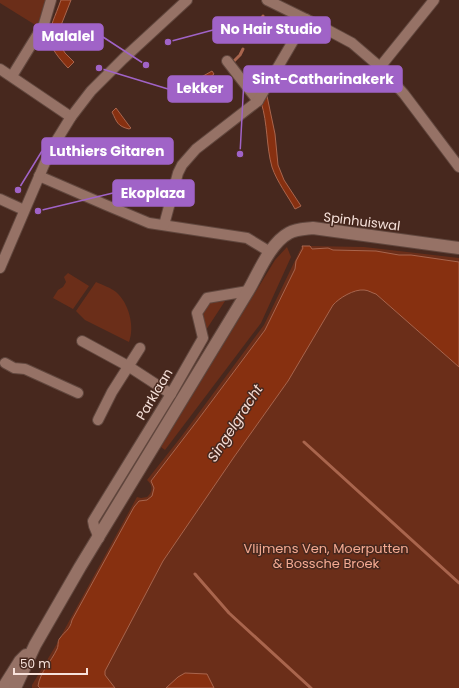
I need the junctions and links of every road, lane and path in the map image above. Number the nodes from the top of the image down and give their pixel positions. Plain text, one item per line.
1 (51, 0) edge
2 (267, 0) edge
3 (434, 0) edge
4 (185, 1) edge
5 (306, 19) junction
6 (227, 61) dead end
7 (380, 67) junction
8 (0, 69) edge
9 (12, 76) junction
10 (258, 101) junction
11 (71, 116) junction
12 (459, 167) edge
13 (39, 176) junction
14 (0, 199) edge
15 (24, 210) junction
16 (164, 225) junction
17 (459, 248) edge
18 (270, 252) junction
19 (0, 268) edge
20 (248, 291) junction
21 (82, 341) dead end
22 (140, 348) dead end
23 (5, 363) dead end
24 (128, 366) junction
25 (78, 393) dead end
26 (171, 394) junction
27 (98, 420) dead end
28 (99, 538) junction
29 (35, 645) junction
30 (3, 688) edge
31 (15, 688) edge

1 - 9 street
2 - 5 street
3 - 7 street
4 - 11 street
5 - 7 street
5 - 10 street
6 - 10 street
7 - 12 street
8 - 9 street
9 - 11 street
10 - 16 street
11 - 13 street
13 - 15 street
13 - 16 street
14 - 15 street
15 - 19 street
16 - 18 street
17 - 18 main road, Spinhuiswal
18 - 20 main road, Parklaan
20 - 26 street, Parklaan
20 - 28 main road, Parklaan
21 - 24 street
22 - 24 street
23 - 25 street
24 - 26 street
24 - 27 street
26 - 28 street, Parklaan
28 - 29 main road, Parklaan
29 - 30 main road
29 - 31 main road

